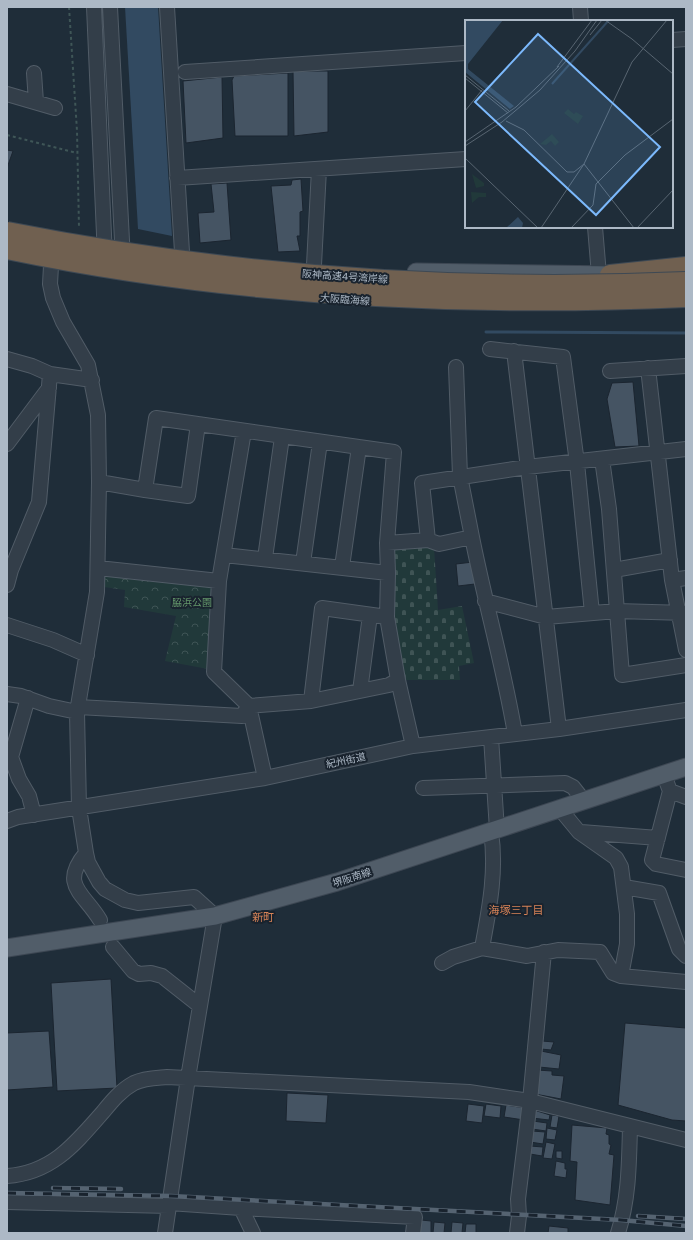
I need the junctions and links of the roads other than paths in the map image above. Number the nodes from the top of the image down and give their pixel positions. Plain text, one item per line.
1 (94, 7) edge
2 (110, 7) edge
3 (167, 7) edge
4 (580, 7) edge
5 (581, 20) edge
6 (686, 39) edge
7 (673, 40) edge
8 (465, 53) edge
9 (185, 72) dead end
10 (34, 73) dead end
11 (7, 94) edge
12 (36, 102) junction
13 (55, 108) dead end
14 (465, 159) edge
15 (319, 169) junction
16 (177, 178) junction
17 (7, 224) edge
18 (595, 228) edge
19 (7, 232) edge
20 (106, 241) junction
21 (123, 244) junction
22 (7, 249) edge
23 (182, 252) junction
24 (7, 257) edge
25 (314, 265) junction
26 (51, 266) junction
27 (686, 267) edge
28 (686, 272) edge
29 (105, 274) junction
30 (604, 275) junction
31 (124, 276) junction
32 (686, 282) edge
33 (686, 297) edge
34 (686, 304) edge
35 (490, 349) dead end
36 (514, 351) junction
37 (7, 359) edge
38 (686, 366) edge
39 (456, 367) dead end
40 (648, 368) junction
41 (610, 371) dead end
42 (92, 380) junction
43 (49, 381) junction
44 (198, 424) junction
45 (244, 432) junction
46 (282, 437) junction
47 (320, 442) junction
48 (7, 444) edge
49 (359, 447) junction
50 (686, 449) edge
51 (657, 453) junction
52 (602, 459) junction
53 (577, 463) junction
54 (527, 468) junction
55 (460, 476) junction
56 (99, 482) junction
57 (145, 490) junction
58 (472, 538) junction
59 (428, 540) junction
60 (387, 543) junction
61 (224, 555) junction
62 (265, 558) junction
63 (670, 560) junction
64 (303, 563) junction
65 (342, 567) junction
66 (98, 568) junction
67 (614, 570) junction
68 (388, 573) junction
69 (679, 579) edge
70 (219, 581) junction
71 (7, 585) edge
72 (485, 601) junction
73 (617, 611) junction
74 (592, 613) junction
75 (683, 614) edge
76 (370, 615) junction
77 (546, 617) junction
78 (387, 618) junction
79 (7, 625) edge
80 (686, 650) edge
81 (88, 655) junction
82 (686, 665) edge
83 (398, 680) junction
84 (360, 691) junction
85 (7, 694) edge
86 (28, 698) junction
87 (311, 701) junction
88 (249, 706) junction
89 (77, 710) junction
90 (686, 710) edge
91 (559, 729) junction
92 (515, 734) junction
93 (491, 737) junction
94 (413, 746) junction
95 (686, 767) edge
96 (664, 774) junction
97 (13, 778) edge
98 (265, 778) junction
99 (494, 786) junction
100 (423, 788) dead end
101 (670, 791) junction
102 (686, 797) edge
103 (584, 801) junction
104 (79, 808) junction
105 (560, 808) junction
106 (34, 815) junction
107 (7, 821) edge
108 (494, 831) junction
109 (579, 832) junction
110 (658, 838) junction
111 (86, 853) junction
112 (686, 870) edge
113 (624, 888) junction
114 (215, 916) junction
115 (100, 920) dead end
116 (113, 946) dead end
117 (7, 948) edge
118 (482, 948) junction
119 (544, 952) junction
120 (686, 956) edge
121 (442, 963) dead end
122 (621, 976) junction
123 (686, 982) edge
124 (200, 1006) junction
125 (188, 1078) junction
126 (530, 1101) junction
127 (630, 1127) junction
128 (686, 1140) edge
129 (7, 1176) edge
130 (7, 1202) edge
131 (169, 1204) junction
132 (242, 1208) junction
133 (618, 1232) edge
134 (165, 1233) edge
135 (253, 1233) edge
136 (413, 1233) edge
137 (517, 1233) edge

1 - 20 street
2 - 21 street
3 - 16 street
4 - 5 street
6 - 7 street
8 - 9 street
10 - 12 street
11 - 12 street
12 - 13 street
14 - 15 street
15 - 16 street
15 - 25 street
16 - 23 street
17 - 20 main road
18 - 30 street
19 - 32 highway, 阪神高速4号湾岸線, bridge
20 - 21 main road
20 - 29 street
21 - 23 main road
21 - 31 street
22 - 33 highway, 阪神高速4号湾岸線, bridge
23 - 25 main road
24 - 26 main road, 大阪臨海線
25 - 30 main road
26 - 29 main road, 大阪臨海線
26 - 42 street
27 - 30 highway
28 - 30 main road
29 - 31 main road, 大阪臨海線
31 - 34 main road, 大阪臨海線
35 - 36 street
36 - 53 street
36 - 54 street
37 - 43 street
38 - 40 street
39 - 55 street
40 - 41 street
40 - 51 street
42 - 43 street
42 - 56 street
43 - 48 street
43 - 71 street
44 - 45 street
44 - 57 street
44 - 57 street
45 - 46 street
45 - 61 street
46 - 47 street
46 - 62 street
47 - 49 street
47 - 64 street
49 - 60 street
49 - 65 street
50 - 51 street
51 - 52 street
51 - 63 street
52 - 53 street
52 - 67 street
53 - 54 street
53 - 74 street
54 - 55 street
54 - 77 street
55 - 58 street
55 - 59 street
56 - 57 street
56 - 66 street
58 - 59 street
58 - 72 street
59 - 60 street
60 - 68 street
61 - 62 street
61 - 70 street
62 - 64 street
63 - 67 street
63 - 69 street
64 - 65 street
65 - 68 street
66 - 70 street
66 - 81 street
67 - 73 street
68 - 78 street
69 - 75 street
70 - 88 street
72 - 77 street
72 - 92 street
73 - 74 street
73 - 75 street
73 - 82 street
74 - 77 street
75 - 80 street
76 - 78 street
76 - 84 street
76 - 87 street
77 - 91 street
78 - 83 street
79 - 81 street
81 - 89 street
83 - 84 street
83 - 94 street
84 - 87 street
85 - 86 street
86 - 89 street
86 - 97 street
87 - 88 street
88 - 89 street
88 - 98 street
89 - 104 street
90 - 91 street, 紀州街道
91 - 92 street, 紀州街道
92 - 93 street, 紀州街道
93 - 94 street, 紀州街道
93 - 99 street
94 - 98 street, 紀州街道
95 - 96 main road, 堺阪南線
96 - 101 street
96 - 103 main road, 堺阪南線
97 - 106 street
98 - 104 street, 紀州街道
99 - 100 street
99 - 103 street
99 - 108 street
101 - 102 street
101 - 110 street
103 - 105 main road, 堺阪南線
104 - 106 street, 紀州街道
104 - 111 street
105 - 108 main road, 堺阪南線
105 - 109 street
106 - 107 street, 紀州街道
108 - 114 main road, 堺阪南線
108 - 118 street
109 - 110 street
109 - 113 street
110 - 112 street
111 - 114 street
111 - 115 street
113 - 120 street
113 - 122 street
114 - 117 main road, 堺阪南線
114 - 124 street
116 - 124 street
118 - 119 street
118 - 121 street
119 - 122 street
119 - 126 street
122 - 123 street
124 - 125 street
125 - 126 street
125 - 129 street
125 - 131 street
126 - 127 street
126 - 137 street
127 - 128 street
127 - 133 street
130 - 131 street
131 - 132 street
131 - 134 street
132 - 135 street
132 - 136 street

